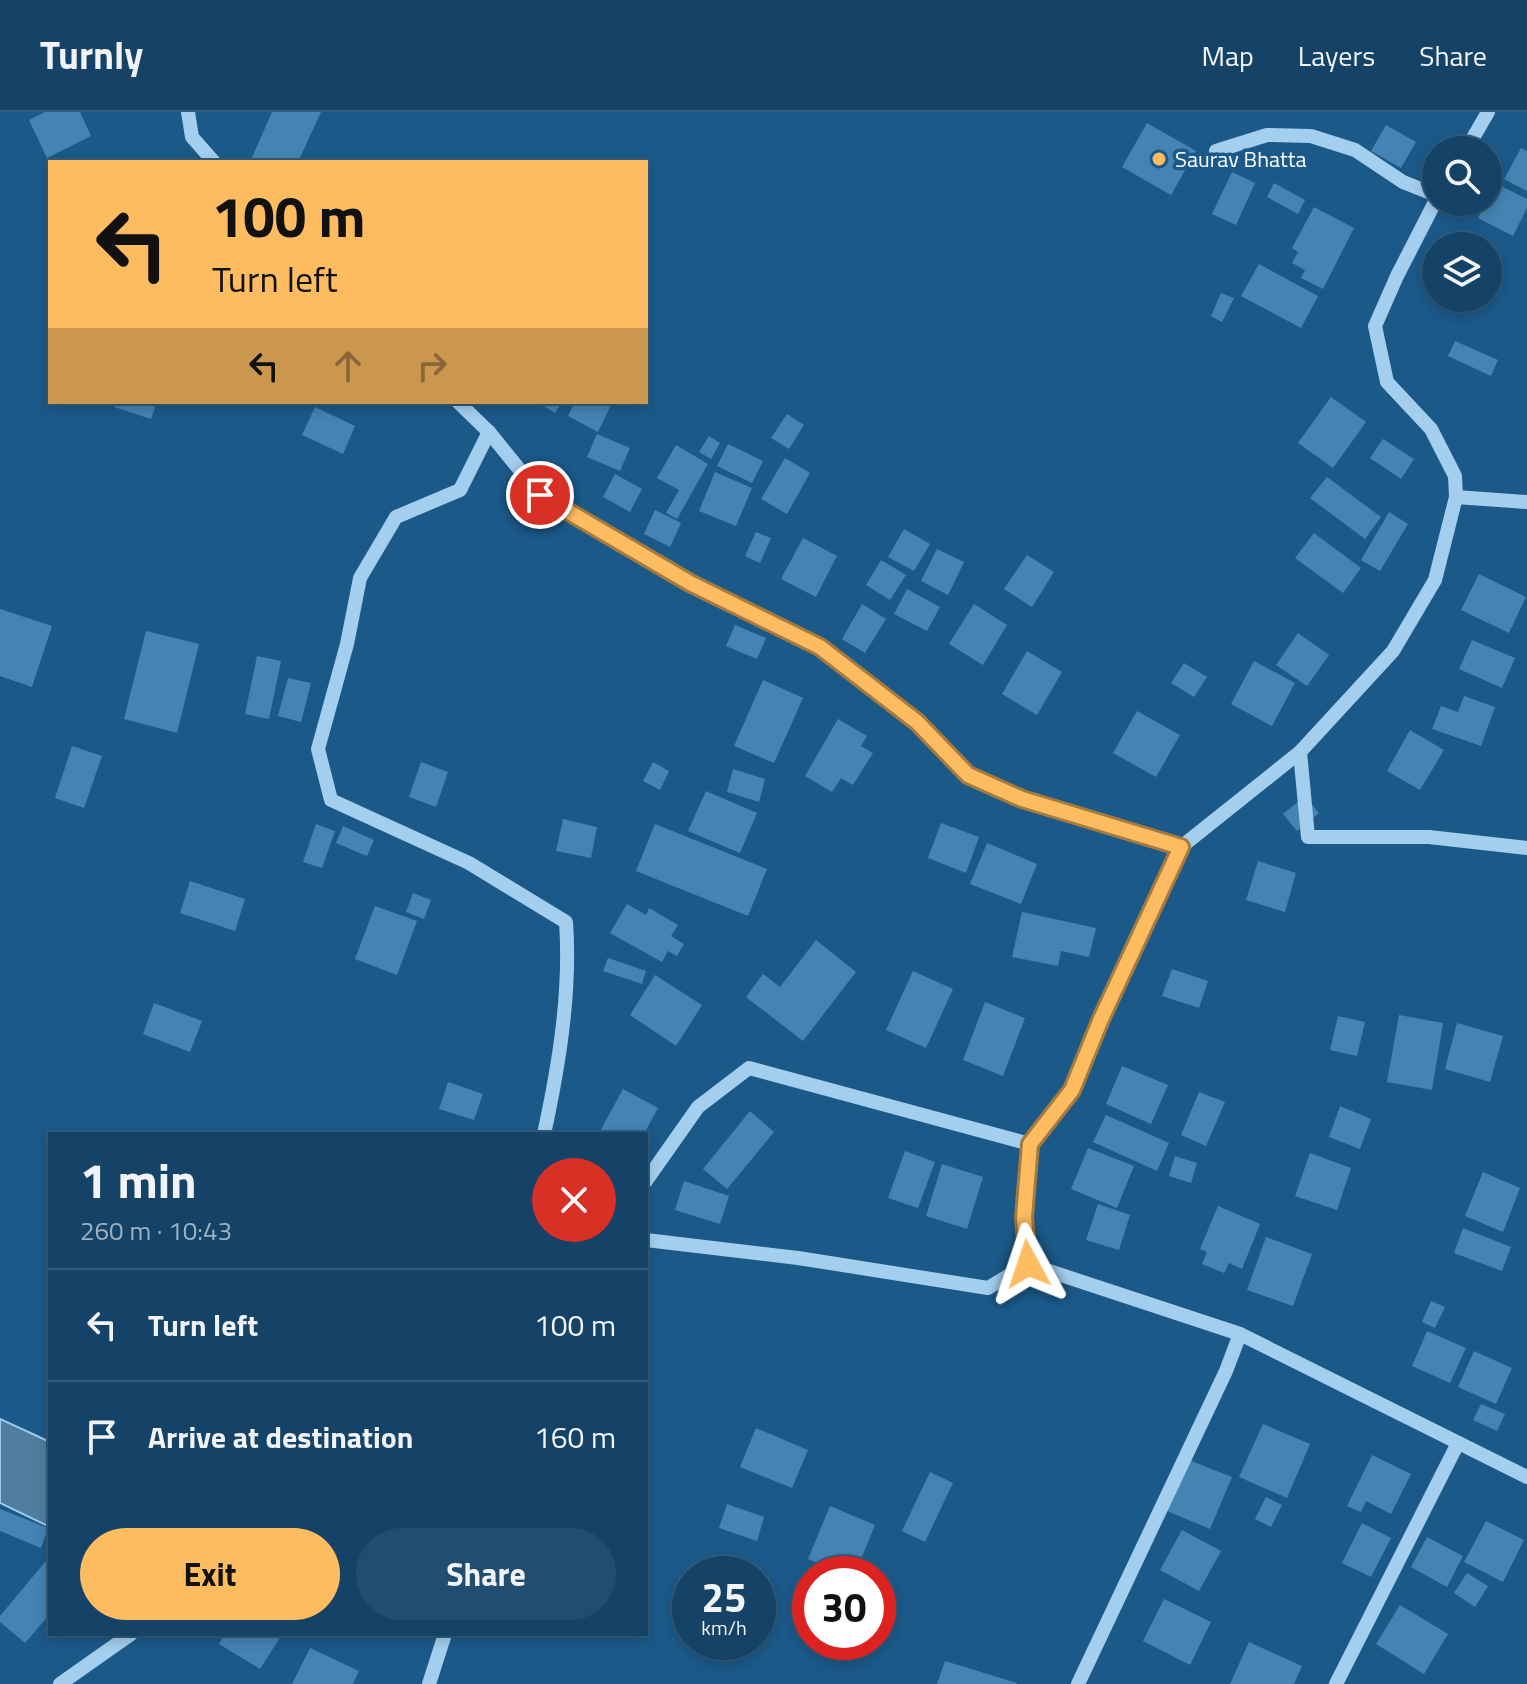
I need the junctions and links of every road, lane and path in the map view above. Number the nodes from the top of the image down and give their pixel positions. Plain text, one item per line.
1 (188, 112) edge
2 (1488, 112) edge
3 (1474, 136) edge
4 (1216, 151) dead end
5 (212, 160) edge
6 (1422, 191) edge
7 (1427, 216) edge
8 (460, 404) edge
9 (489, 432) junction
10 (1456, 497) junction
11 (1527, 502) edge
12 (1300, 752) junction
13 (1181, 847) junction
14 (1527, 848) edge
15 (544, 1132) edge
16 (1030, 1144) junction
17 (648, 1178) edge
18 (648, 1240) edge
19 (1028, 1264) junction
20 (1240, 1334) junction
21 (1458, 1443) junction
22 (1527, 1477) edge
23 (128, 1636) edge
24 (444, 1636) edge
25 (60, 1684) edge
26 (429, 1684) edge
27 (1078, 1684) edge
28 (1336, 1684) edge

1 - 5 street
2 - 3 street
4 - 6 street
7 - 10 street
8 - 9 street
9 - 13 street
9 - 15 street
10 - 11 street
10 - 12 street
12 - 13 street
12 - 14 street
13 - 16 street
16 - 17 street
16 - 19 street
18 - 19 street
19 - 20 street
20 - 21 street
20 - 27 street
21 - 22 street
21 - 28 street
23 - 25 street
24 - 26 street

